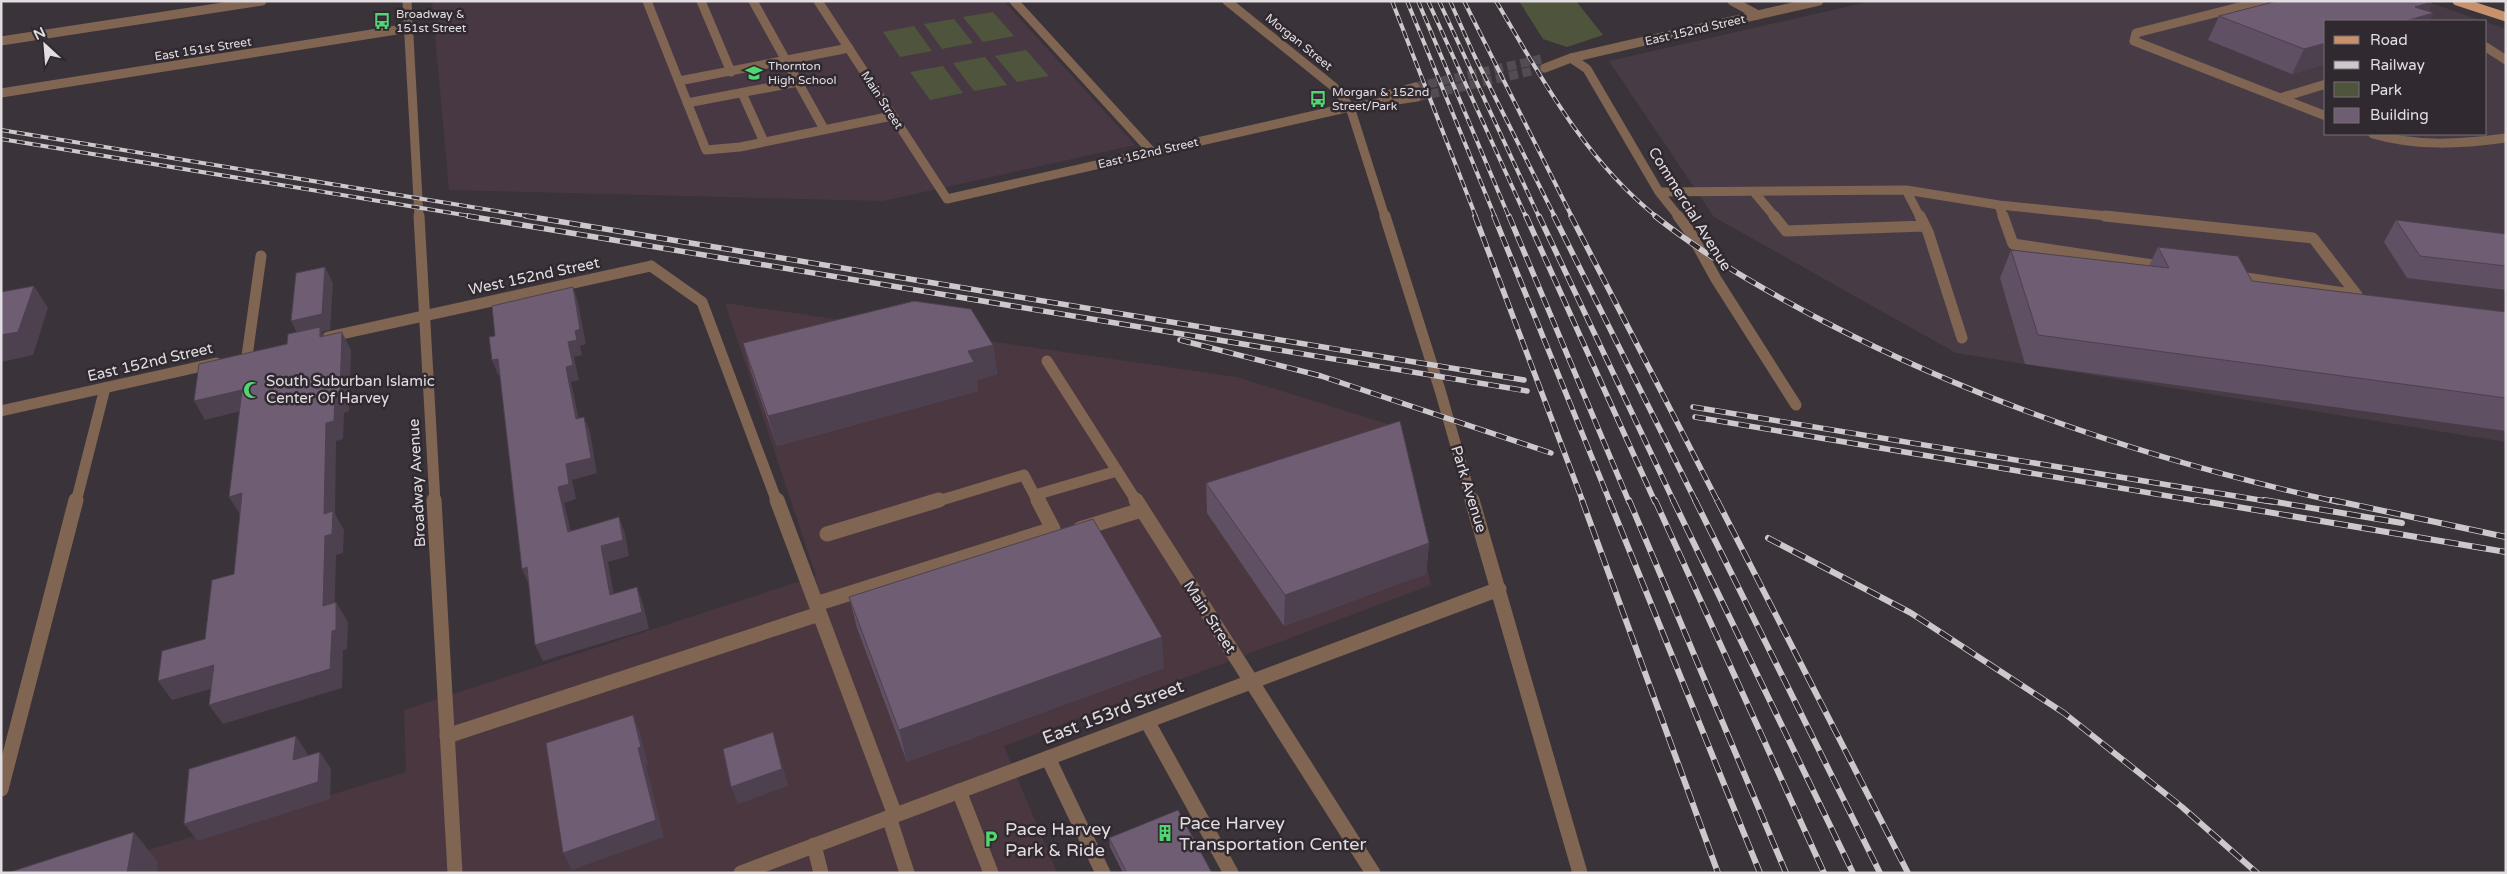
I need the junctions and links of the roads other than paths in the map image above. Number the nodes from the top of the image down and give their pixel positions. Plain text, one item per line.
1 (200, 1) edge
2 (262, 1) edge
3 (407, 1) edge
4 (647, 1) edge
5 (701, 1) edge
6 (753, 1) edge
7 (818, 1) edge
8 (1014, 1) edge
9 (1227, 1) edge
10 (1732, 1) edge
11 (1819, 1) edge
12 (2263, 1) edge
13 (2457, 1) edge
14 (198, 11) junction
15 (1758, 15) junction
16 (2506, 17) edge
17 (409, 28) junction
18 (1, 41) edge
19 (849, 48) junction
20 (2487, 48) edge
21 (1571, 58) junction
22 (1542, 59) tunnel mouth
23 (2506, 60) edge
24 (787, 62) junction
25 (1545, 68) tunnel mouth
26 (731, 72) junction
27 (679, 81) junction
28 (798, 82) junction
29 (2324, 85) edge
30 (1414, 87) tunnel mouth
31 (1, 93) edge
32 (742, 93) junction
33 (1417, 97) tunnel mouth
34 (2280, 98) junction
35 (687, 103) junction
36 (1350, 107) junction
37 (2324, 115) edge
38 (892, 116) junction
39 (824, 129) junction
40 (2376, 135) edge
41 (2506, 138) edge
42 (764, 142) junction
43 (1152, 152) junction
44 (1906, 190) junction
45 (1659, 192) junction
46 (1754, 192) junction
47 (946, 199) joint
48 (1999, 205) junction
49 (1924, 226) junction
50 (262, 256) dead end
51 (2180, 269) edge
52 (2220, 274) edge
53 (423, 316) junction
54 (1962, 338) dead end
55 (312, 341) edge
56 (1047, 361) dead end
57 (105, 388) junction
58 (1796, 406) dead end
59 (1, 411) edge
60 (1117, 471) junction
61 (1034, 495) junction
62 (1142, 510) junction
63 (1053, 529) junction
64 (827, 534) dead end
65 (1499, 589) junction
66 (817, 609) junction
67 (1251, 682) junction
68 (1147, 721) junction
69 (447, 736) junction
70 (1048, 758) junction
71 (1, 789) edge
72 (959, 791) junction
73 (892, 816) junction
74 (814, 845) junction
75 (455, 873) edge
76 (741, 873) edge
77 (821, 873) edge
78 (907, 873) edge
79 (990, 873) edge
80 (1103, 873) edge
81 (1231, 873) edge
82 (1373, 873) edge
83 (1580, 873) edge

1 - 14 street
2 - 14 street
3 - 17 street, Broadway Avenue
4 - 27 street
5 - 26 street
6 - 24 street
7 - 19 street, Main Street
8 - 43 street
9 - 36 street, Morgan Street
10 - 15 street
11 - 15 street, East 152nd Street
12 - 34 street
13 - 16 main road
14 - 18 street
15 - 21 street, East 152nd Street
17 - 31 street, East 151st Street
17 - 53 street, Broadway Avenue
19 - 24 street
19 - 38 street, Main Street
20 - 23 street
21 - 22 street, East 152nd Street
21 - 25 street, East 152nd Street
21 - 45 street, Commercial Avenue
24 - 26 street
24 - 28 street
26 - 27 street
27 - 35 street
28 - 32 street
28 - 39 street
29 - 34 street
30 - 36 street, East 152nd Street
32 - 35 street
32 - 42 street
33 - 36 street, East 152nd Street
34 - 37 street
35 - 42 street
36 - 43 street, East 152nd Street
36 - 65 street, Park Avenue
38 - 39 street
38 - 47 street, Main Street
39 - 42 street
40 - 41 street
43 - 47 street, East 152nd Street
44 - 46 street
44 - 48 street
44 - 49 street
45 - 46 street
45 - 58 street, Commercial Avenue
46 - 49 street
48 - 51 street
48 - 52 street
49 - 54 street
50 - 57 street, East 152nd Street
53 - 55 street
53 - 66 street, West 152nd Street
53 - 69 street, Broadway Avenue
56 - 60 street, Main Street
57 - 59 street, East 152nd Street
57 - 71 street
60 - 61 street
60 - 62 street, Main Street
61 - 63 street
61 - 64 street
62 - 63 street
62 - 67 street, Main Street
63 - 66 street
65 - 67 street, East 153rd Street
65 - 83 street, Park Avenue
66 - 69 street
66 - 73 street
67 - 68 street, East 153rd Street
67 - 82 street, Main Street
68 - 70 street, East 153rd Street
68 - 81 street
69 - 75 street, Broadway Avenue
70 - 72 street, East 153rd Street
70 - 80 street
72 - 73 street, East 153rd Street
72 - 79 street
73 - 74 street, East 153rd Street
73 - 78 street
74 - 76 street, East 153rd Street
74 - 77 street

